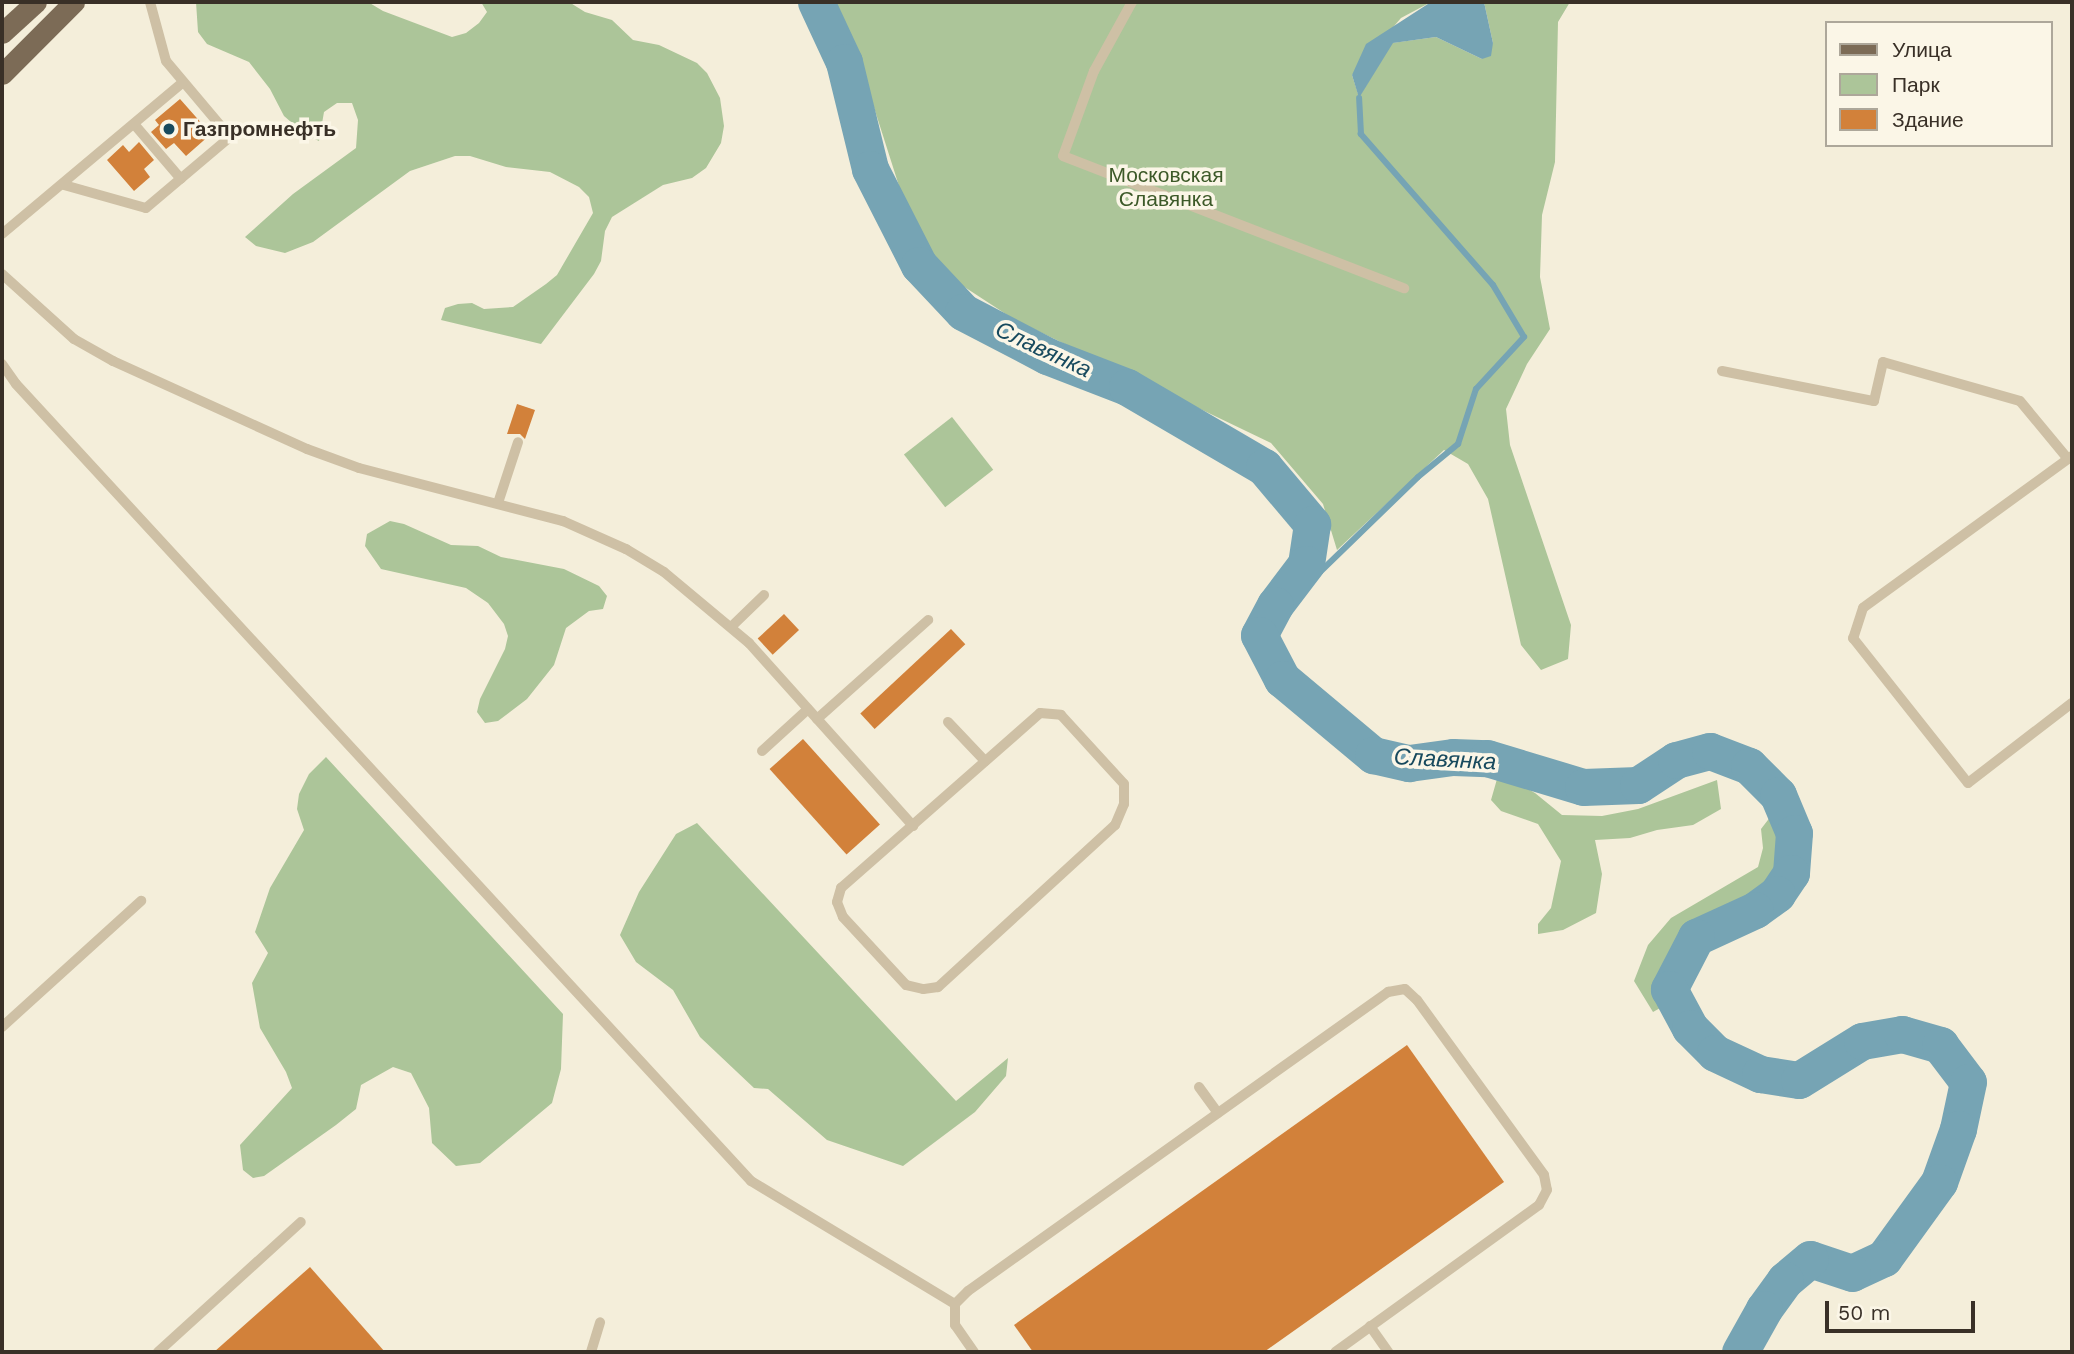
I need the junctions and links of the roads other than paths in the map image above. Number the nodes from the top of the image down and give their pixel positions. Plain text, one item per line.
1 (36, 2) edge
2 (74, 2) edge
3 (150, 2) edge
4 (1132, 2) edge
5 (2, 33) edge
6 (2, 74) edge
7 (183, 82) junction
8 (134, 124) junction
9 (181, 179) junction
10 (64, 185) junction
11 (2, 234) edge
12 (3, 277) edge
13 (1404, 288) dead end
14 (2, 364) edge
15 (1721, 371) dead end
16 (518, 442) dead end
17 (2070, 457) edge
18 (498, 503) junction
19 (764, 596) dead end
20 (929, 620) dead end
21 (732, 627) junction
22 (2072, 703) edge
23 (808, 709) junction
24 (817, 719) junction
25 (948, 722) dead end
26 (762, 751) dead end
27 (985, 761) junction
28 (913, 826) junction
29 (141, 901) dead end
30 (2, 1027) edge
31 (1199, 1087) dead end
32 (1218, 1113) junction
33 (302, 1222) dead end
34 (955, 1304) junction
35 (600, 1322) dead end
36 (1370, 1326) junction
37 (158, 1352) edge
38 (590, 1352) edge
39 (974, 1352) edge
40 (1335, 1352) edge
41 (1388, 1352) edge

1 - 5 main road
2 - 6 main road
3 - 7 lane
4 - 13 lane
7 - 8 lane
7 - 9 lane
8 - 9 lane
8 - 10 lane
9 - 10 lane
10 - 11 lane
12 - 18 lane
14 - 34 lane
15 - 17 lane
16 - 18 lane
17 - 22 lane
18 - 21 lane
19 - 21 lane
20 - 24 lane
21 - 23 lane
23 - 24 lane
23 - 26 lane
24 - 28 lane
25 - 27 lane
27 - 28 lane
27 - 28 lane
29 - 30 lane
31 - 32 lane
32 - 34 lane
32 - 36 lane
33 - 37 lane
34 - 39 lane
35 - 38 lane
36 - 40 lane
36 - 41 lane

